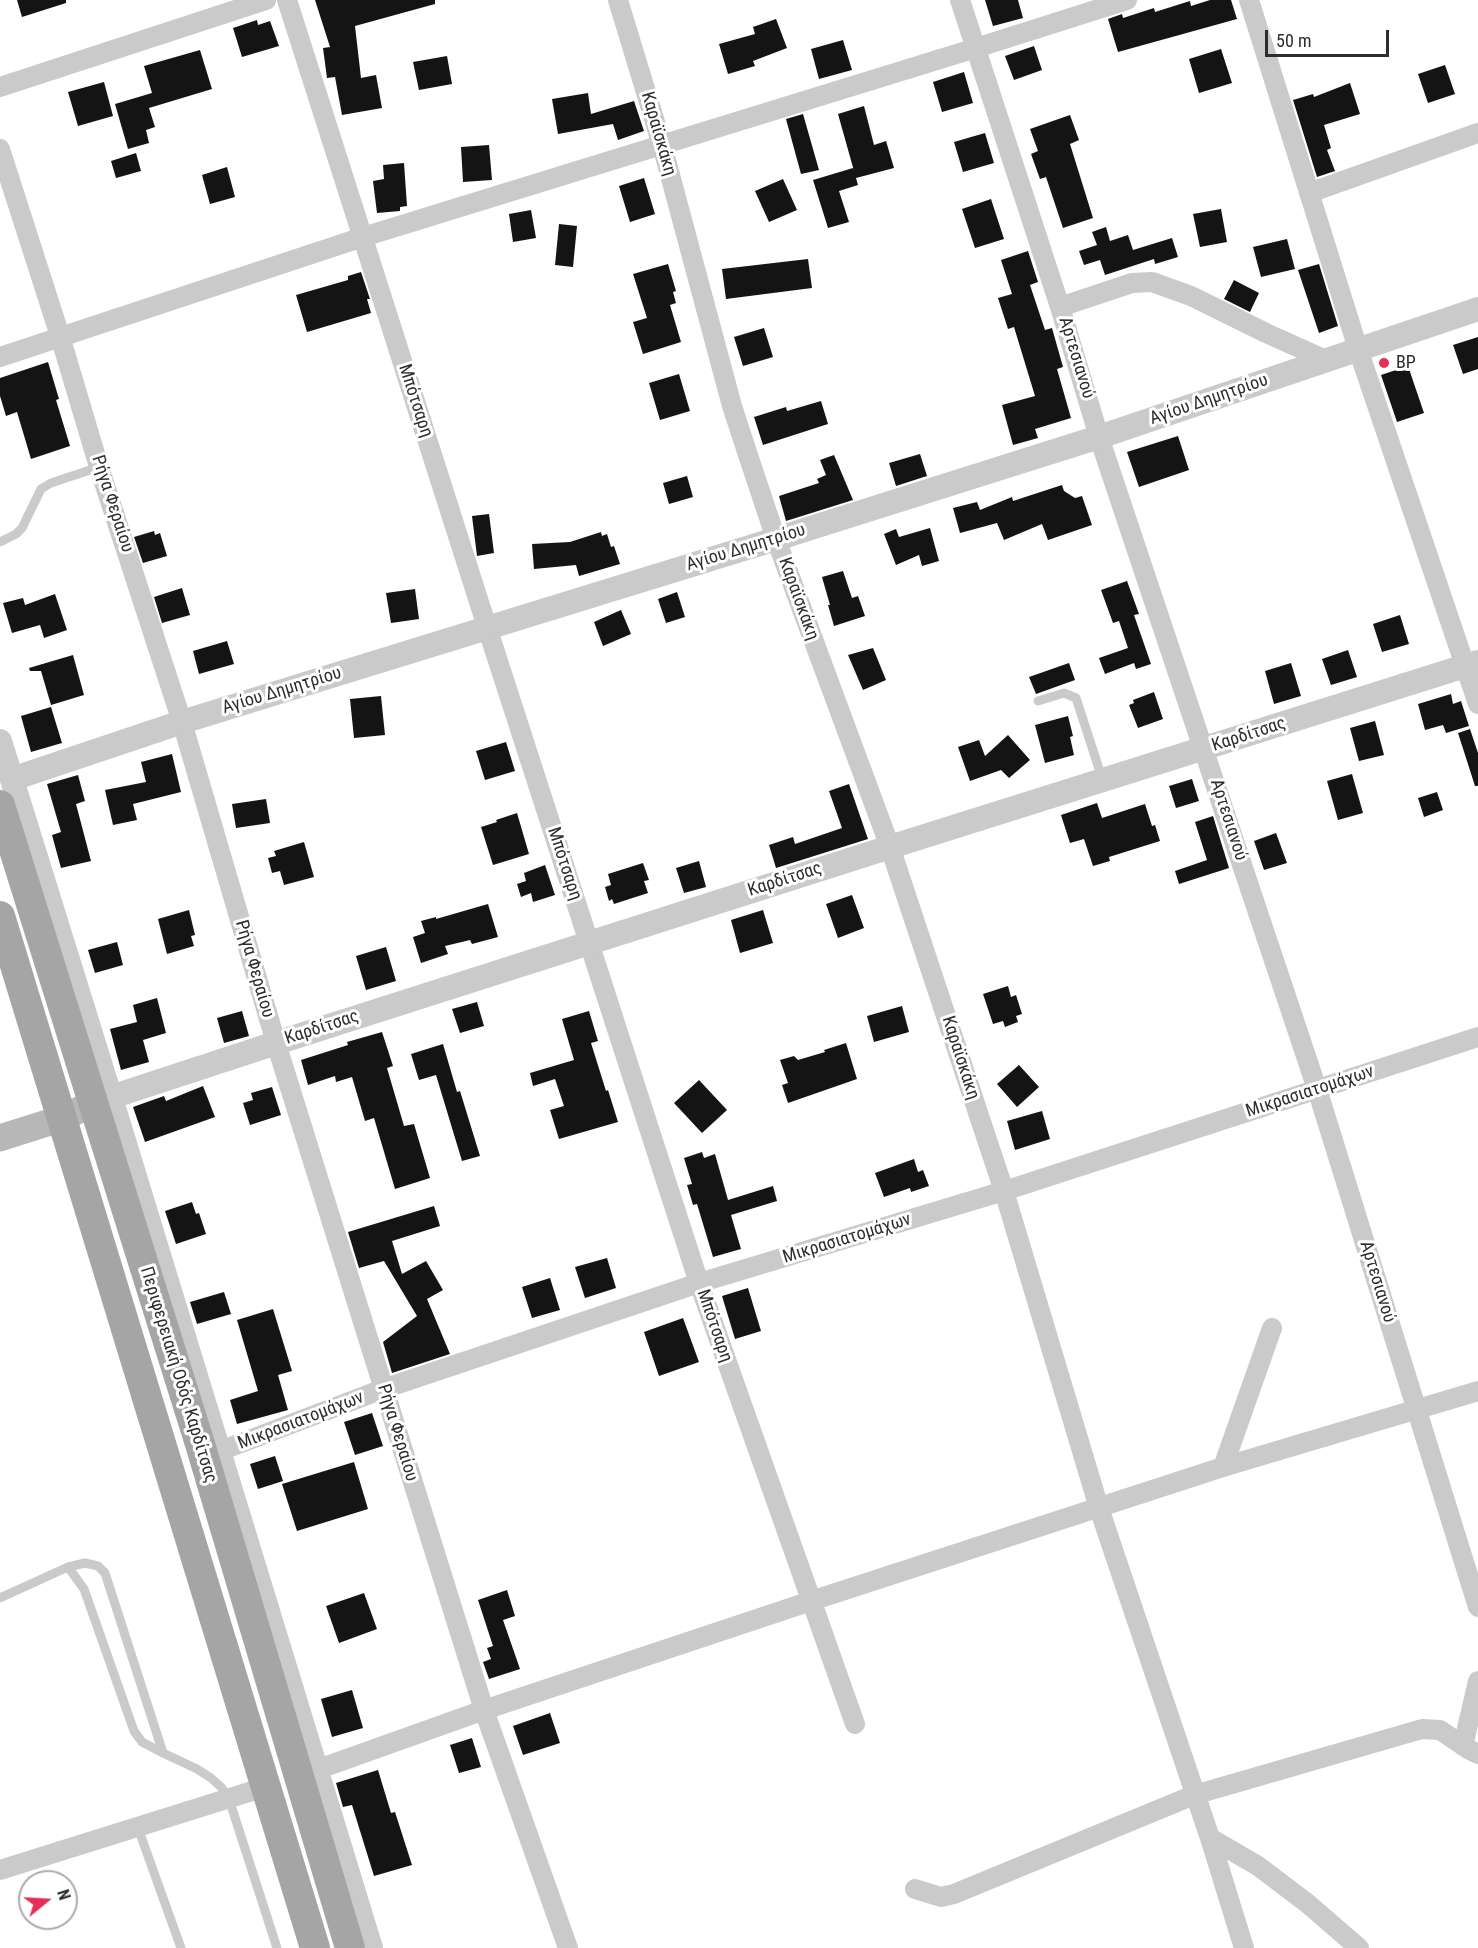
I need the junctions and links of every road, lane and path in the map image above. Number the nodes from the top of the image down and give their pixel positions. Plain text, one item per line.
1 (266, 0) edge
2 (287, 0) edge
3 (618, 0) edge
4 (960, 0) edge
5 (1127, 0) edge
6 (1249, 0) edge
7 (976, 48) junction
8 (0, 87) edge
9 (1478, 133) edge
10 (662, 145) junction
11 (0, 149) edge
12 (1309, 193) junction
13 (363, 237) junction
14 (1060, 307) junction
15 (1478, 309) edge
16 (60, 336) junction
17 (1358, 349) junction
18 (0, 357) edge
19 (1326, 360) junction
20 (1099, 437) junction
21 (99, 467) junction
22 (776, 539) junction
23 (0, 542) edge
24 (487, 627) junction
25 (1472, 664) edge
26 (1038, 701) dead end
27 (1478, 704) edge
28 (182, 722) junction
29 (0, 741) edge
30 (1204, 749) junction
31 (1103, 780) junction
32 (6, 792) edge
33 (890, 847) junction
34 (0, 916) edge
35 (590, 943) junction
36 (1478, 1037) edge
37 (276, 1043) junction
38 (1317, 1089) junction
39 (102, 1100) junction
40 (60, 1111) junction
41 (0, 1125) edge
42 (0, 1138) edge
43 (1004, 1191) junction
44 (699, 1283) junction
45 (1272, 1328) dead end
46 (383, 1389) junction
47 (1478, 1391) edge
48 (1417, 1409) junction
49 (220, 1452) junction
50 (1223, 1467) junction
51 (1099, 1508) junction
52 (68, 1567) junction
53 (0, 1598) edge
54 (811, 1601) junction
55 (1478, 1607) edge
56 (1478, 1681) edge
57 (484, 1710) junction
58 (855, 1724) dead end
59 (1470, 1750) edge
60 (163, 1753) junction
61 (316, 1770) junction
62 (266, 1787) junction
63 (1194, 1795) junction
64 (229, 1799) junction
65 (138, 1828) junction
66 (1210, 1838) junction
67 (0, 1870) edge
68 (915, 1889) dead end
69 (181, 1948) edge
70 (277, 1948) edge
71 (315, 1948) edge
72 (350, 1948) edge
73 (371, 1948) edge
74 (568, 1948) edge
75 (1244, 1948) edge
76 (1359, 1948) edge

1 - 8 street
2 - 13 street, Μπότσαρη
3 - 10 street, Καραϊσκάκη
4 - 7 street, Αρτεσιανού
5 - 7 street
6 - 12 street
7 - 10 street
7 - 14 street, Αρτεσιανού
9 - 12 street
10 - 13 street
10 - 22 street, Καραϊσκάκη
11 - 16 street, Ρήγα Φεραίου
12 - 17 street
13 - 16 street
13 - 24 street, Μπότσαρη
14 - 19 street
14 - 20 street, Αρτεσιανού
15 - 17 street, Αγίου Δημητρίου
16 - 18 street
16 - 21 street, Ρήγα Φεραίου
17 - 19 street, Αγίου Δημητρίου
17 - 25 street
19 - 20 street, Αγίου Δημητρίου
20 - 22 street, Αγίου Δημητρίου
20 - 30 street, Αρτεσιανού
21 - 23 lane
21 - 28 street, Ρήγα Φεραίου
22 - 24 street, Αγίου Δημητρίου
22 - 33 street, Καραϊσκάκη
24 - 28 street, Αγίου Δημητρίου
24 - 35 street, Μπότσαρη
25 - 27 street
25 - 30 street, Καρδίτσας
26 - 31 lane
28 - 32 street, Αγίου Δημητρίου
28 - 37 street, Ρήγα Φεραίου
29 - 32 street
30 - 31 street, Καρδίτσας
30 - 38 street, Αρτεσιανού
31 - 33 street, Καρδίτσας
32 - 39 main road, Περιφερειακή Οδός Καρδίτσας
33 - 35 street, Καρδίτσας
33 - 43 street, Καραϊσκάκη
34 - 40 main road, Περιφερειακή Οδός Καρδίτσας
35 - 37 street, Καρδίτσας
35 - 44 street, Μπότσαρη
36 - 38 street, Μικρασιατομάχων
37 - 39 street, Καρδίτσας
37 - 46 street, Ρήγα Φεραίου
38 - 43 street, Μικρασιατομάχων
38 - 48 street, Αρτεσιανού
39 - 40 main road
39 - 49 street
39 - 72 main road, Περιφερειακή Οδός Καρδίτσας
40 - 41 main road
40 - 42 main road
40 - 62 main road, Περιφερειακή Οδός Καρδίτσας
43 - 44 street, Μικρασιατομάχων
43 - 51 street, Καραϊσκάκη
44 - 46 street, Μικρασιατομάχων
44 - 54 street, Μπότσαρη
45 - 50 street
46 - 49 street, Μικρασιατομάχων
46 - 57 street, Ρήγα Φεραίου
47 - 48 street
48 - 50 street
48 - 55 street, Αρτεσιανού
49 - 61 street
50 - 51 street
51 - 54 street
51 - 63 street, Καραϊσκάκη
52 - 53 lane
52 - 60 lane
52 - 60 lane
54 - 57 street
54 - 58 street, Μπότσαρη
56 - 59 street
57 - 61 street
57 - 74 street, Ρήγα Φεραίου
59 - 63 street
60 - 64 lane
61 - 73 street
62 - 64 street
62 - 71 main road, Περιφερειακή Οδός Καρδίτσας
63 - 66 street, Καραϊσκάκη
63 - 68 street
64 - 65 street
64 - 70 lane
65 - 67 street
65 - 69 lane
66 - 75 street, Καραϊσκάκη
66 - 76 street

